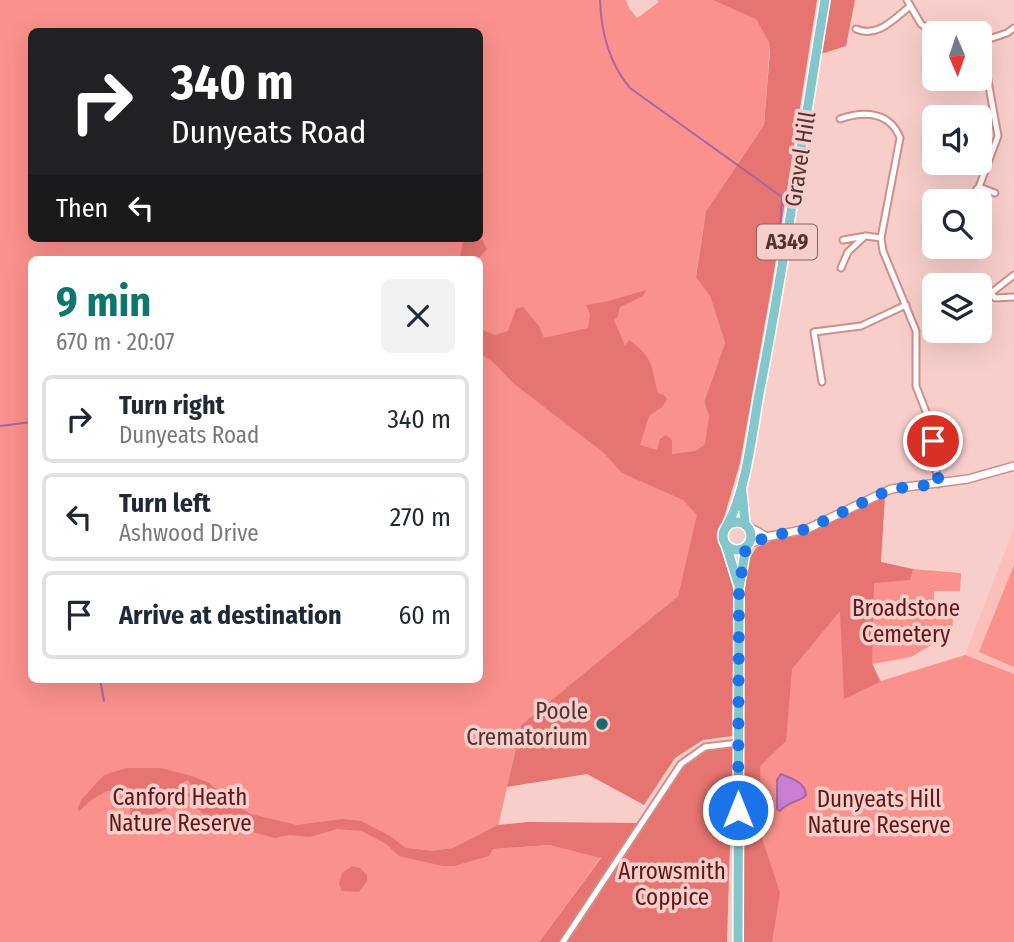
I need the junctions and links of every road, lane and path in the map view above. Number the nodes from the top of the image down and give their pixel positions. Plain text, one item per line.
1 (825, 0) edge
2 (907, 0) edge
3 (909, 7) junction
4 (922, 25) edge
5 (1014, 27) edge
6 (856, 29) dead end
7 (992, 38) edge
8 (990, 91) edge
9 (840, 119) dead end
10 (979, 187) joint
11 (995, 193) dead end
12 (865, 236) junction
13 (881, 238) junction
14 (843, 240) dead end
15 (841, 268) dead end
16 (1014, 275) edge
17 (1014, 297) edge
18 (906, 305) junction
19 (822, 382) dead end
20 (1014, 466) edge
21 (741, 484) junction
22 (939, 484) junction
23 (746, 525) junction
24 (726, 527) junction
25 (766, 537) junction
26 (726, 545) junction
27 (748, 545) junction
28 (739, 588) junction
29 (738, 743) junction
30 (563, 942) edge
31 (737, 942) edge

1 - 21 main road, Gravel Hill / A349
2 - 3 street
3 - 4 street
3 - 6 street
5 - 7 street
8 - 10 street
9 - 13 street
10 - 11 street
12 - 13 street
12 - 14 street
12 - 15 street
13 - 18 street
16 - 17 street
18 - 19 street
18 - 22 street
20 - 22 street
21 - 23 main road, Gravel Hill / A349
21 - 24 main road, Gravel Hill / A349
22 - 25 street
23 - 24 main road
23 - 25 street
23 - 27 main road
24 - 26 main road
25 - 27 street
26 - 27 main road
26 - 28 main road
27 - 28 main road
28 - 29 main road
29 - 30 street
29 - 31 main road

